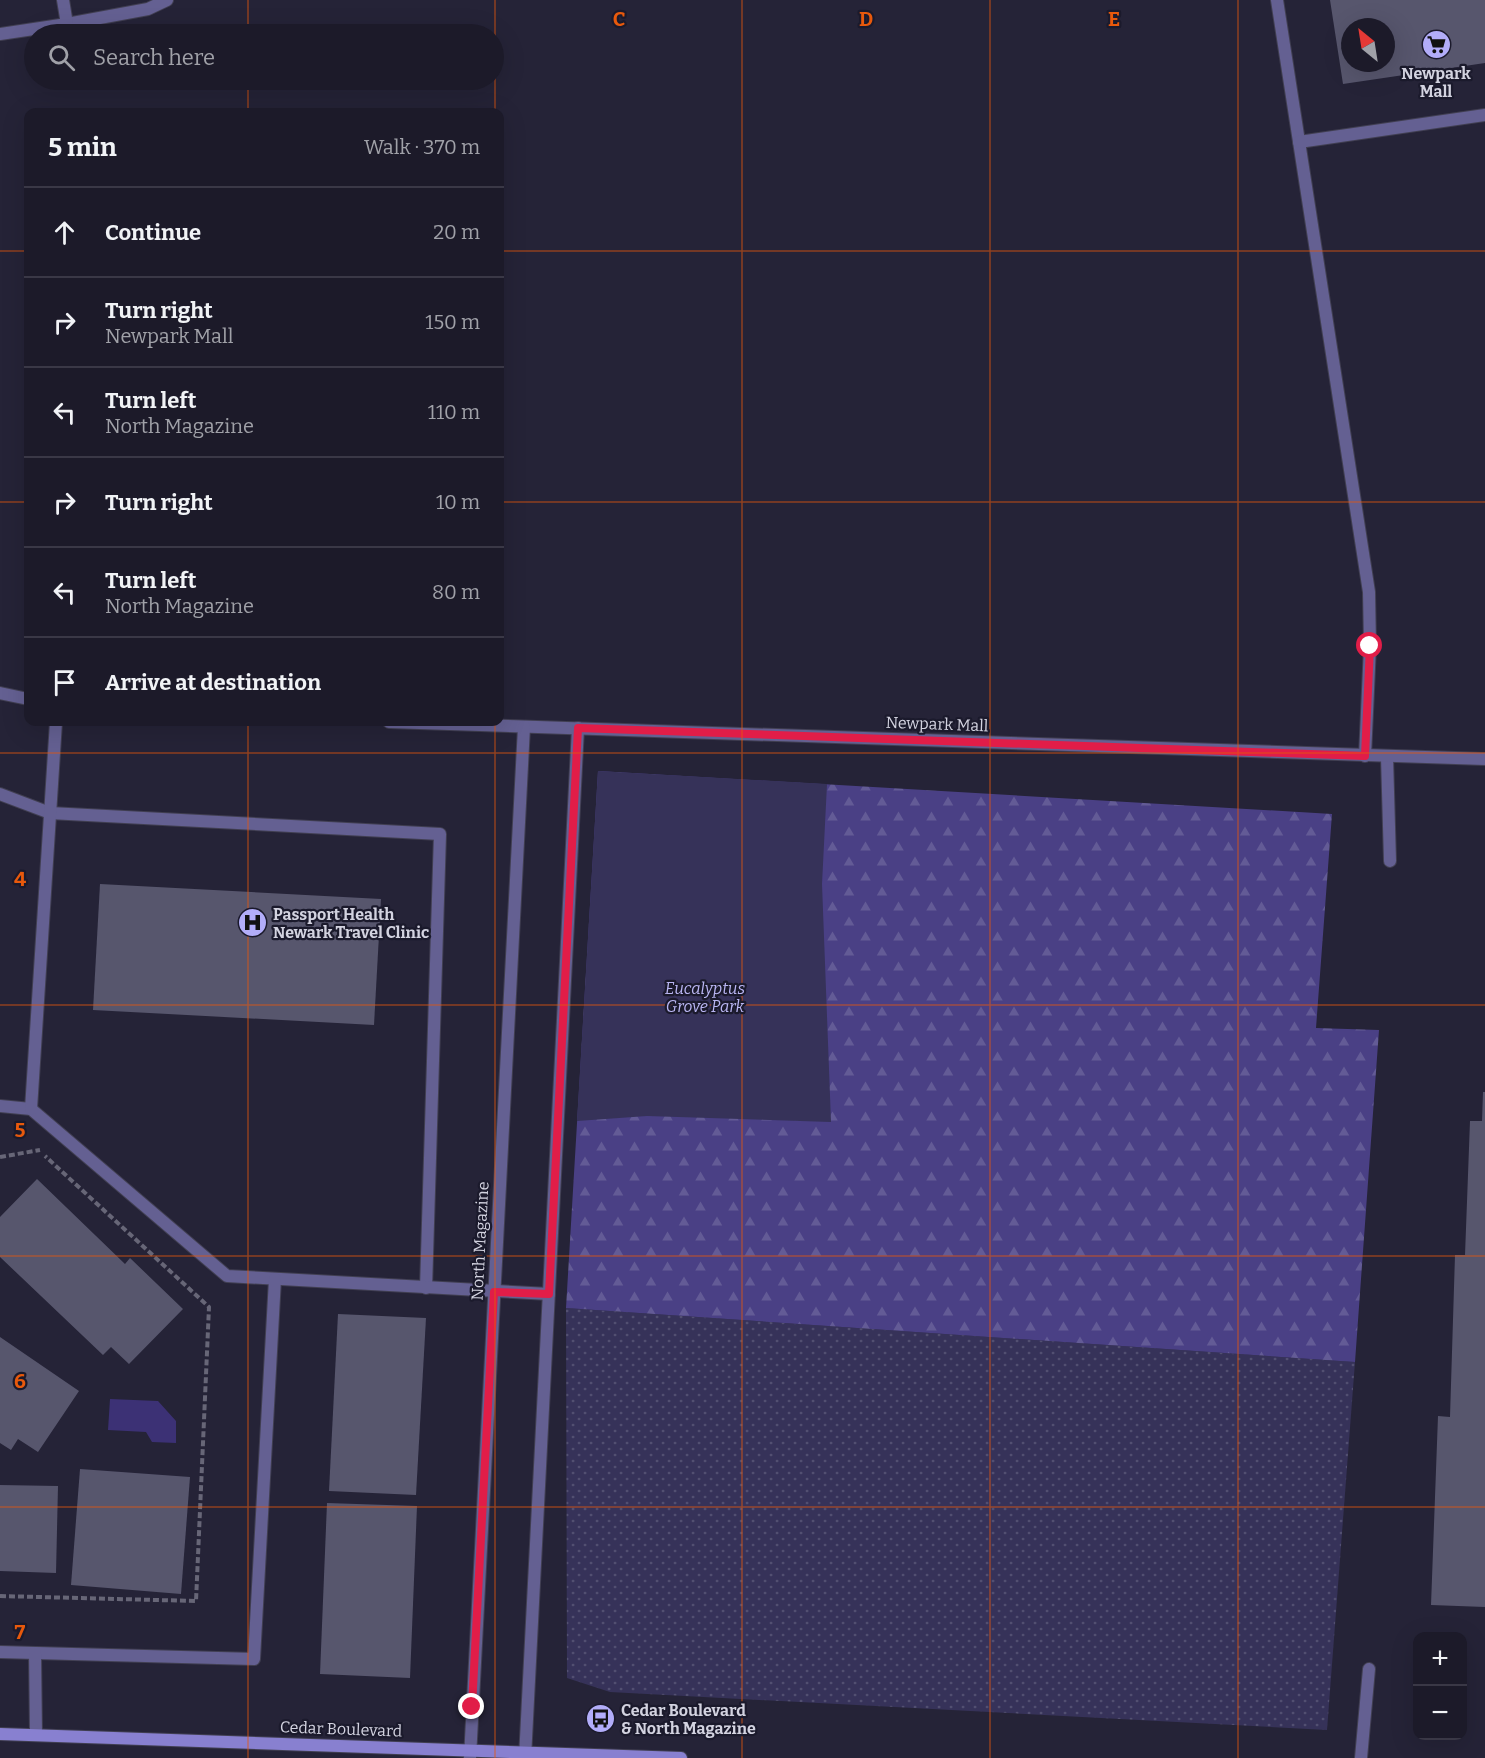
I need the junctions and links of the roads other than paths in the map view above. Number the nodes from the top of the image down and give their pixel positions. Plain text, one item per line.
1 (63, 0) edge
2 (167, 0) edge
3 (1277, 0) edge
4 (68, 24) joint
5 (24, 30) edge
6 (0, 34) edge
7 (1485, 115) edge
8 (1299, 142) junction
9 (0, 693) edge
10 (24, 698) edge
11 (504, 725) edge
12 (56, 726) edge
13 (524, 726) junction
14 (578, 728) junction
15 (1365, 756) junction
16 (1387, 757) junction
17 (1485, 759) edge
18 (0, 794) edge
19 (50, 813) junction
20 (1390, 861) dead end
21 (0, 1106) edge
22 (31, 1109) junction
23 (275, 1279) junction
24 (426, 1288) junction
25 (494, 1292) junction
26 (549, 1294) junction
27 (0, 1652) edge
28 (35, 1653) junction
29 (1370, 1669) dead end
30 (0, 1734) edge
31 (36, 1735) junction
32 (470, 1754) edge
33 (525, 1755) edge
34 (681, 1758) edge
35 (1361, 1758) edge

1 - 4 street
2 - 4 street
3 - 8 street
5 - 6 street
7 - 8 street
8 - 15 street
9 - 10 street
11 - 13 street, Newpark Mall
12 - 19 street
13 - 14 street, Newpark Mall
13 - 25 street, North Magazine
14 - 15 street, Newpark Mall
14 - 26 street
15 - 16 street, Newpark Mall
16 - 17 street, Newpark Mall
16 - 20 street
18 - 19 street
19 - 22 street
19 - 24 street
21 - 22 street
22 - 23 street
23 - 24 street
23 - 28 street
24 - 25 street
25 - 26 street
25 - 32 street, North Magazine
26 - 33 street
27 - 28 street
28 - 31 street
29 - 35 street
30 - 31 main road, Cedar Boulevard
31 - 32 main road, Cedar Boulevard
32 - 33 main road, Cedar Boulevard
33 - 34 main road, Cedar Boulevard

